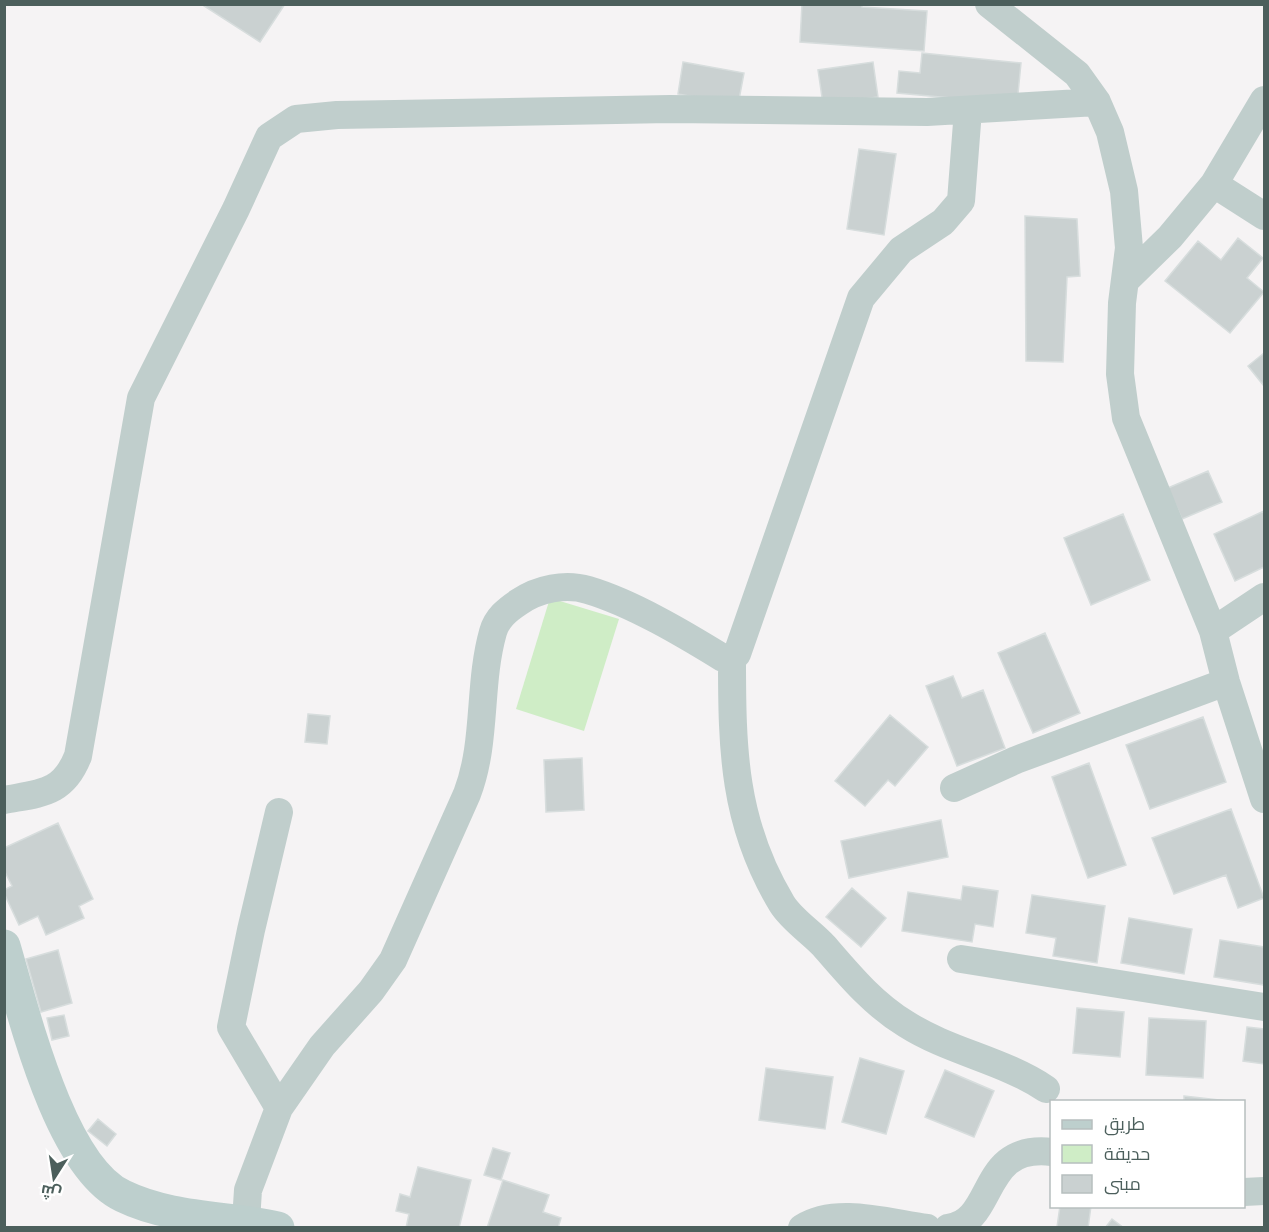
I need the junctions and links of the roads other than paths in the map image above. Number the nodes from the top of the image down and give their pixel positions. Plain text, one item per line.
1 (989, 4) edge
2 (1264, 100) edge
3 (1097, 102) junction
4 (968, 110) junction
5 (1214, 184) junction
6 (1264, 216) edge
7 (1125, 281) junction
8 (1264, 597) edge
9 (1213, 631) junction
10 (732, 658) junction
11 (1226, 682) junction
12 (954, 788) dead end
13 (1264, 799) edge
14 (4, 800) edge
15 (279, 812) dead end
16 (4, 946) edge
17 (961, 958) dead end
18 (1264, 1007) edge
19 (1046, 1089) dead end
20 (279, 1108) junction
21 (1050, 1152) edge
22 (1264, 1191) edge
23 (1245, 1192) edge
24 (246, 1221) junction
25 (278, 1227) edge
26 (802, 1227) edge
27 (927, 1227) edge
28 (948, 1227) edge

1 - 3 street
2 - 5 street
3 - 4 street
3 - 7 street
4 - 10 street
4 - 14 street
5 - 6 street
5 - 7 street
7 - 9 street
8 - 9 street
9 - 11 street
10 - 19 street
10 - 20 street
11 - 12 street
11 - 13 street
15 - 20 street
16 - 24 street
17 - 18 street
20 - 24 street
21 - 28 street
22 - 23 street
24 - 25 street
26 - 27 street

